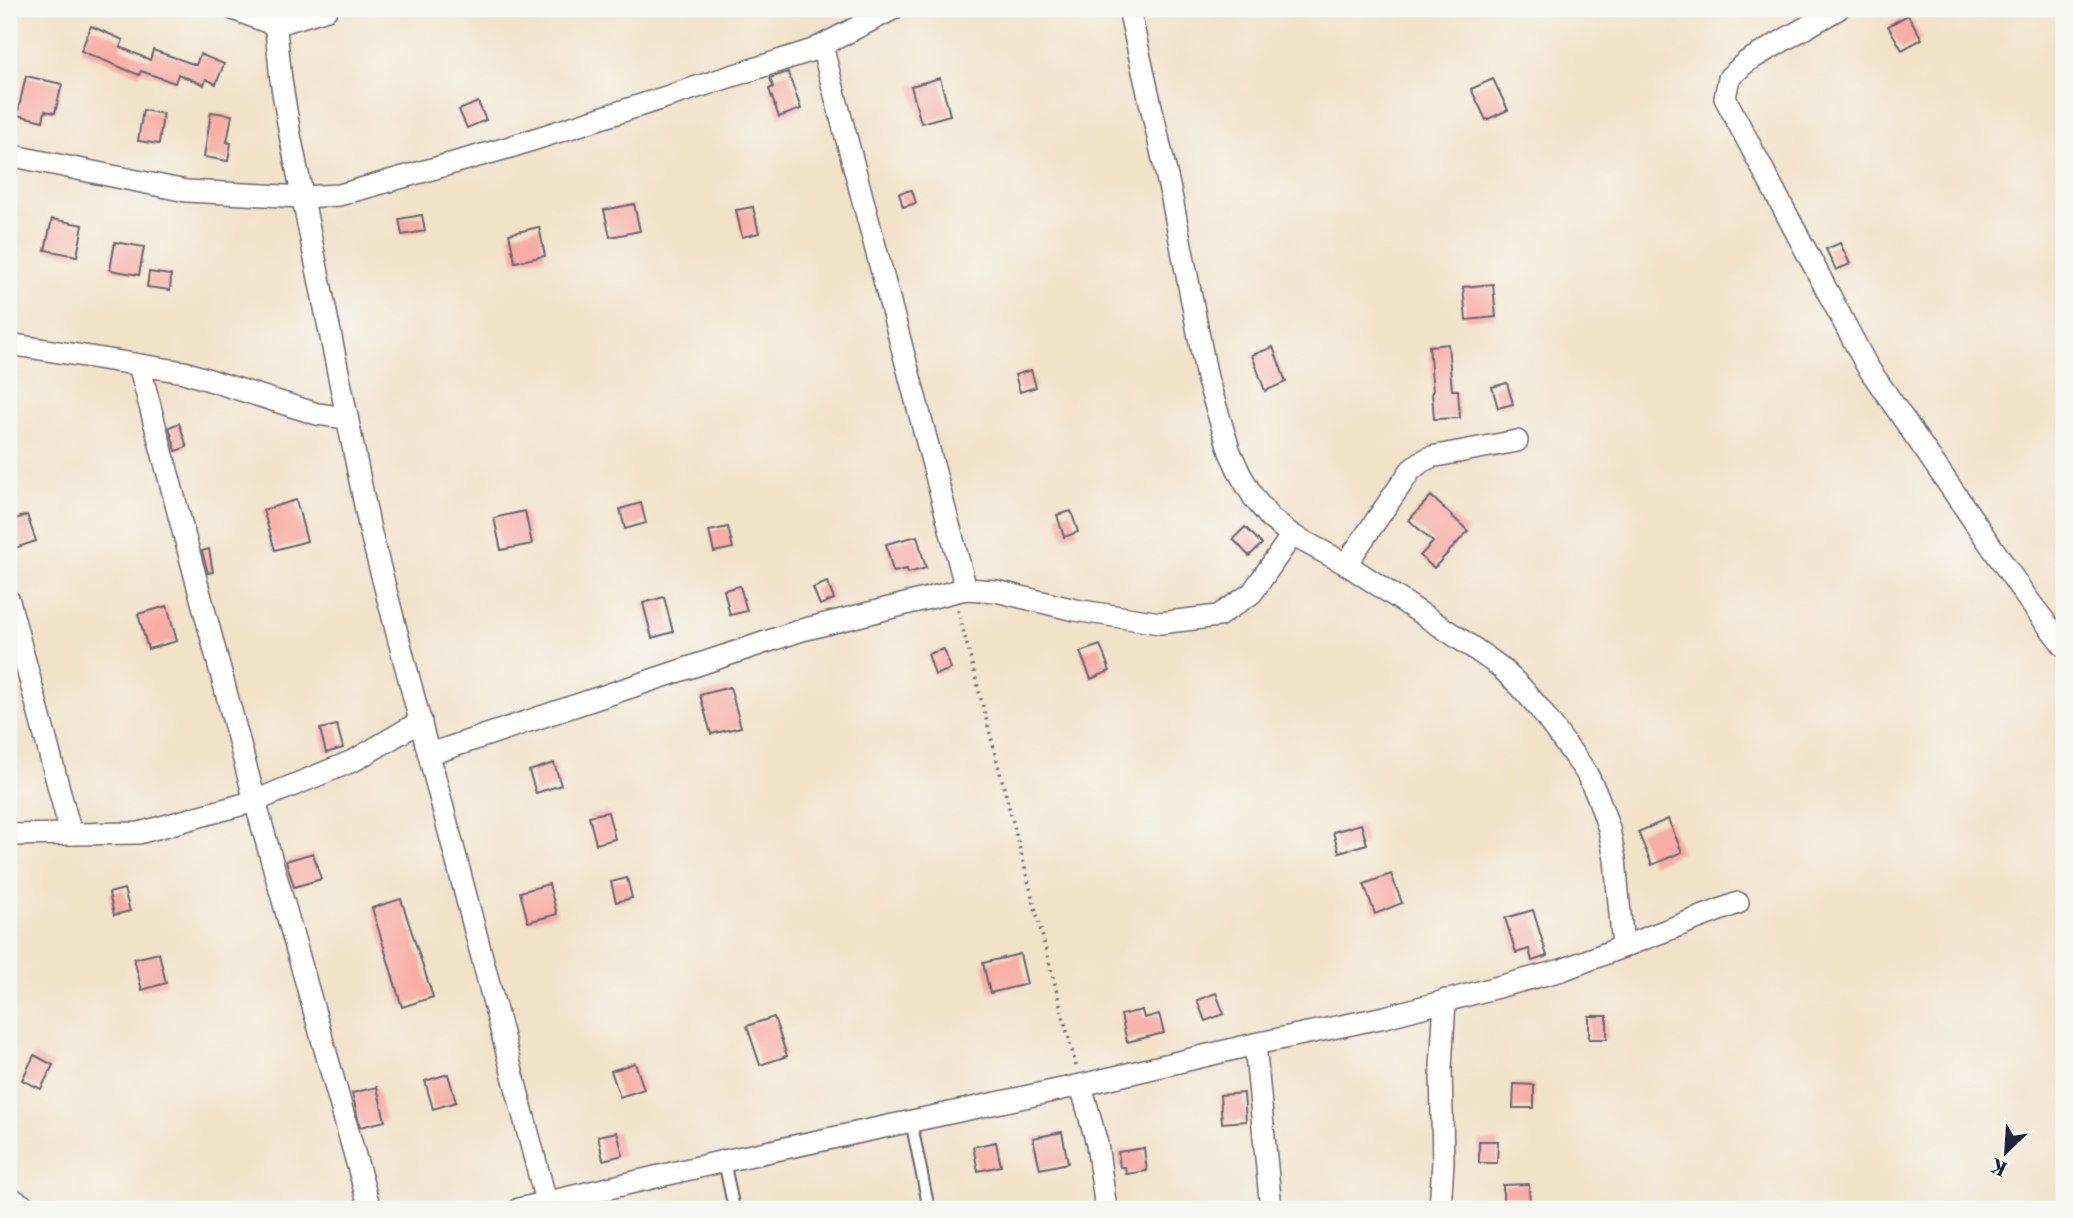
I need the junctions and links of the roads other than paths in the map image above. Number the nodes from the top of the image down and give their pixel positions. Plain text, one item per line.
1 (233, 9) edge
2 (327, 9) edge
3 (893, 9) edge
4 (1129, 9) edge
5 (1838, 9) edge
6 (274, 17) edge
7 (822, 46) junction
8 (9, 155) edge
9 (302, 197) junction
10 (9, 344) edge
11 (139, 365) junction
12 (347, 418) junction
13 (1517, 441) dead end
14 (1292, 535) junction
15 (1346, 565) junction
16 (960, 590) junction
17 (9, 601) edge
18 (2064, 646) edge
19 (421, 721) junction
20 (430, 754) junction
21 (256, 802) junction
22 (71, 834) junction
23 (9, 835) edge
24 (1738, 903) dead end
25 (1623, 947) junction
26 (1445, 1000) junction
27 (1255, 1044) junction
28 (1082, 1085) junction
29 (911, 1121) junction
30 (724, 1161) junction
31 (9, 1197) edge
32 (548, 1206) edge
33 (29, 1209) edge
34 (370, 1209) edge
35 (519, 1209) edge
36 (734, 1209) edge
37 (929, 1209) edge
38 (1105, 1209) edge
39 (1271, 1209) edge
40 (1440, 1209) edge

1 - 6 street
2 - 6 street
3 - 7 street
4 - 14 street
5 - 18 street
6 - 9 street
7 - 9 street
7 - 16 street
8 - 9 street
9 - 12 street
10 - 11 street
11 - 12 street
11 - 21 street
12 - 19 street
13 - 15 street
14 - 15 street
14 - 16 street
15 - 25 street
16 - 20 street
17 - 22 street
19 - 20 street
19 - 21 street
20 - 32 street
21 - 22 street
21 - 34 street
22 - 23 street
24 - 25 street
25 - 26 street
26 - 27 street
26 - 40 street
27 - 28 street
27 - 39 street
28 - 29 street
28 - 38 street
29 - 30 street
29 - 37 lane
30 - 32 street
30 - 36 lane
31 - 33 street
32 - 35 street

